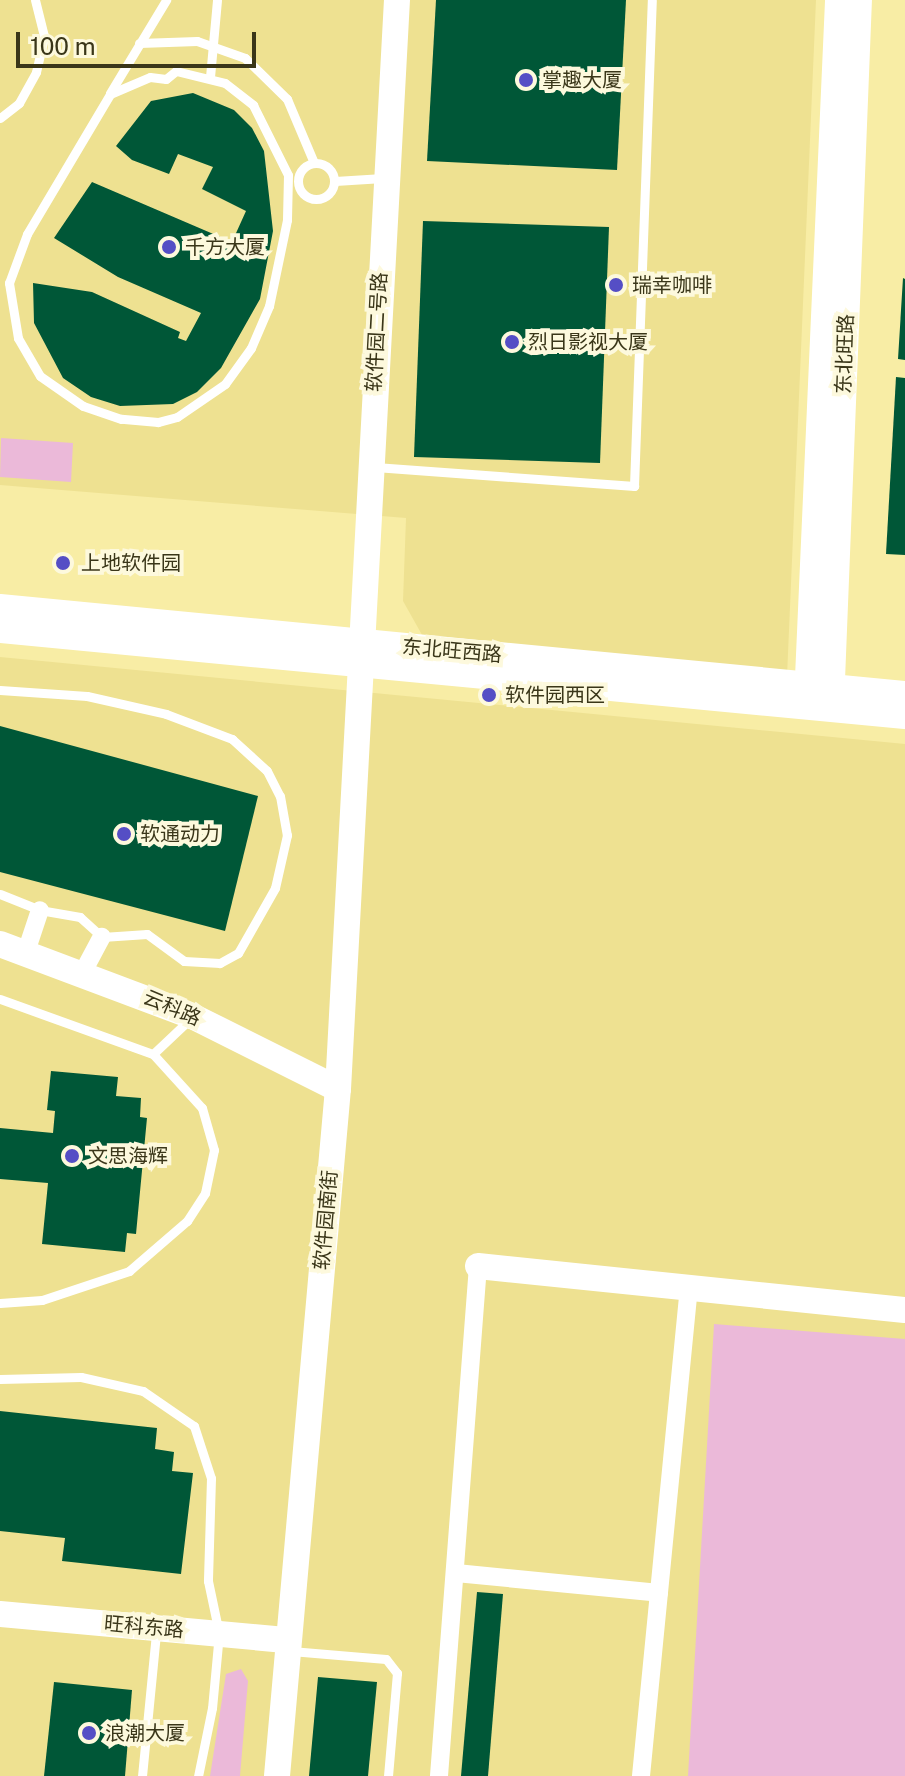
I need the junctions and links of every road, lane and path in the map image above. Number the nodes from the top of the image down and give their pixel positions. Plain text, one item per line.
1 (35, 0) edge
2 (166, 0) edge
3 (217, 0) edge
4 (397, 0) edge
5 (652, 0) edge
6 (838, 0) edge
7 (859, 0) edge
8 (139, 43) junction
9 (213, 45) junction
10 (210, 77) junction
11 (110, 94) junction
12 (0, 118) edge
13 (314, 163) junction
14 (386, 178) junction
15 (335, 181) junction
16 (293, 183) junction
17 (371, 466) junction
18 (0, 607) edge
19 (0, 630) edge
20 (364, 653) junction
21 (0, 690) edge
22 (905, 694) edge
23 (819, 697) junction
24 (905, 716) edge
25 (0, 894) edge
26 (40, 910) junction
27 (102, 937) junction
28 (0, 944) edge
29 (26, 952) junction
30 (83, 972) junction
31 (0, 999) edge
32 (192, 1016) junction
33 (153, 1054) junction
34 (338, 1089) junction
35 (478, 1266) joint
36 (689, 1287) junction
37 (0, 1303) edge
38 (905, 1310) edge
39 (0, 1379) edge
40 (456, 1573) junction
41 (659, 1593) junction
42 (0, 1614) edge
43 (157, 1628) junction
44 (219, 1633) junction
45 (288, 1645) junction
46 (142, 1776) edge
47 (198, 1776) edge
48 (277, 1776) edge
49 (388, 1776) edge
50 (439, 1776) edge
51 (641, 1776) edge

1 - 12 lane
2 - 8 lane
3 - 9 lane
4 - 14 street, 软件园二号路
5 - 17 lane
6 - 23 street, 东北旺路
7 - 23 street, 东北旺路
8 - 9 lane
8 - 11 lane
9 - 10 lane
9 - 13 lane
10 - 11 lane
10 - 16 lane
11 - 16 lane
13 - 15 lane
13 - 16 lane
14 - 15 lane
14 - 17 street, 软件园二号路
15 - 16 lane
17 - 20 street, 软件园二号路
18 - 20 street, 东北旺西路
19 - 20 street, 东北旺西路
20 - 23 street, 东北旺西路
20 - 34 street, 软件园南街
21 - 27 lane
22 - 23 street, 东北旺西路
23 - 24 street, 东北旺西路
25 - 26 lane
26 - 27 lane
26 - 29 street
27 - 30 street
28 - 29 street, 云科路
29 - 30 street, 云科路
30 - 32 street, 云科路
31 - 33 lane
32 - 33 lane
32 - 34 street, 云科路
33 - 37 lane
34 - 45 street, 软件园南街
35 - 36 street
35 - 40 street
36 - 38 street
36 - 41 street
39 - 44 lane
40 - 41 street
40 - 50 street
41 - 51 street
42 - 43 street, 旺科东路
43 - 44 street, 旺科东路
43 - 46 lane
44 - 45 street, 旺科东路
44 - 47 lane
45 - 48 street, 软件园南街
45 - 49 lane

